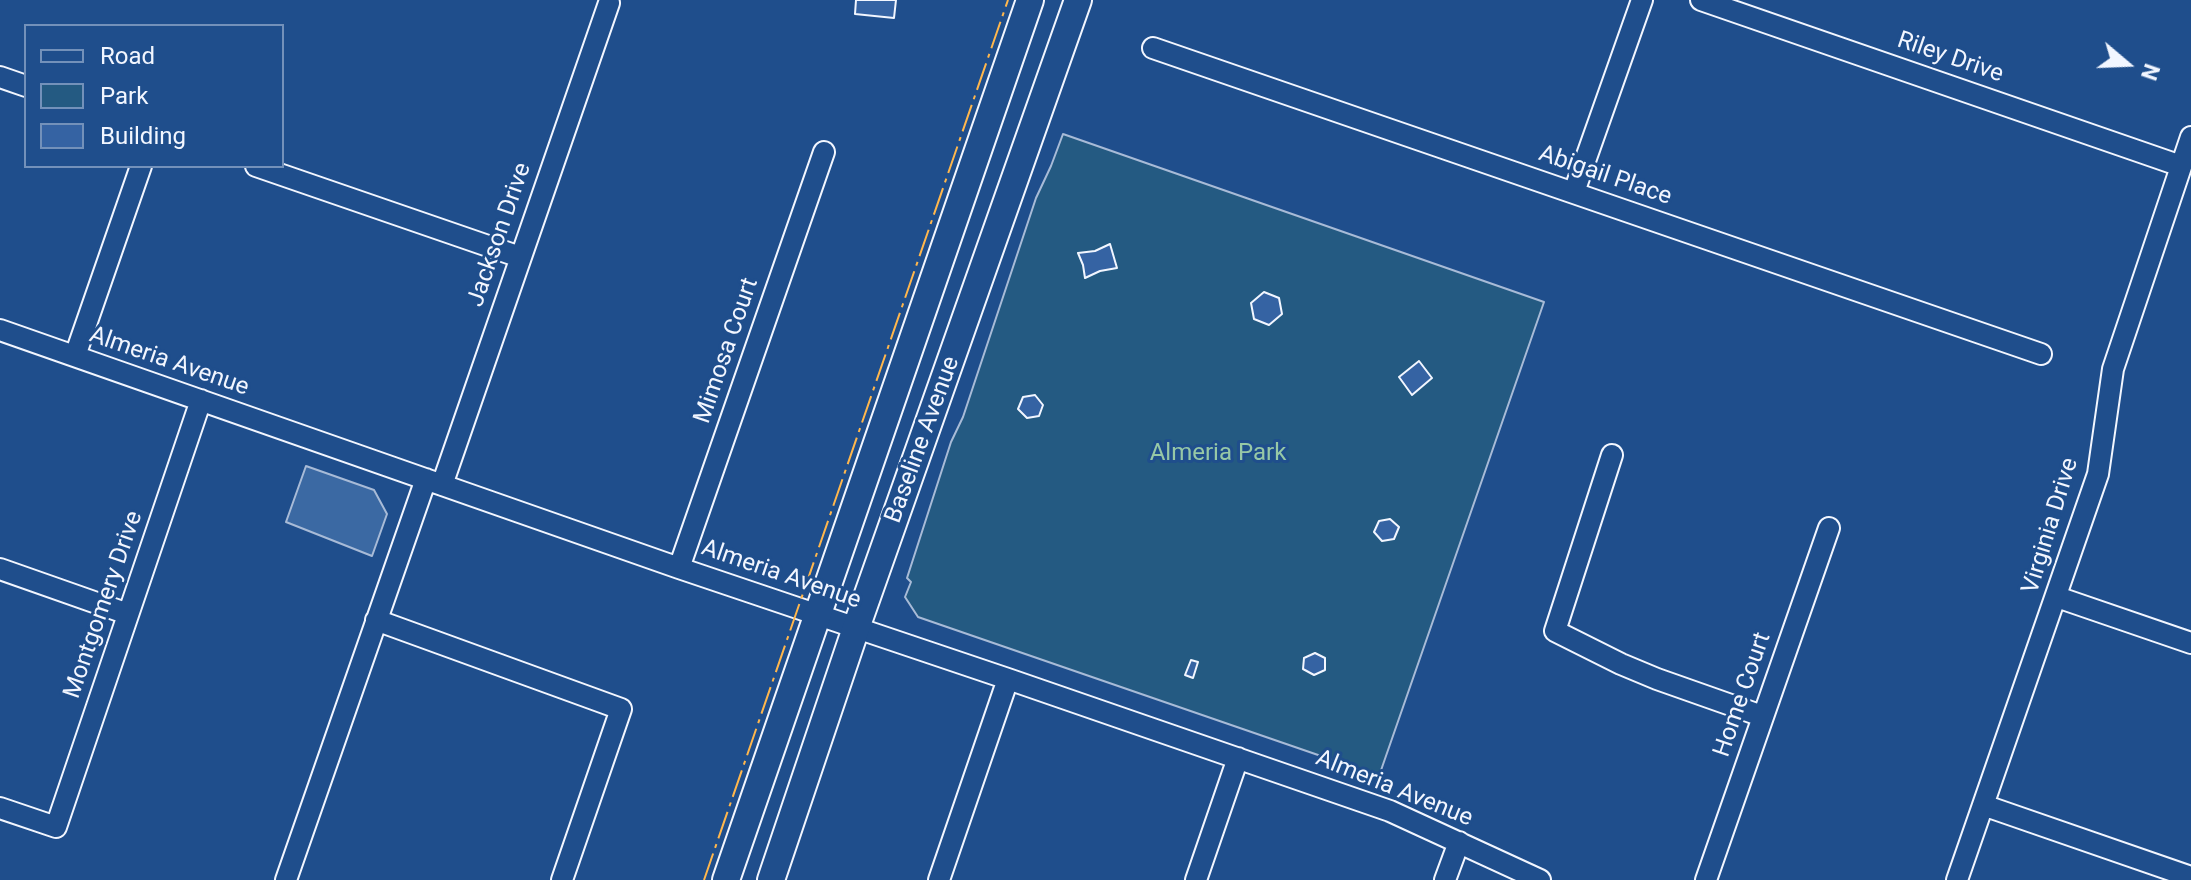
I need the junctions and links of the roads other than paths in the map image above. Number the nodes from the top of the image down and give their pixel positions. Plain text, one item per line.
1 (1030, 0) edge
2 (1078, 0) edge
3 (1642, 0) edge
4 (1701, 0) edge
5 (609, 3) dead end
6 (1153, 48) dead end
7 (0, 77) edge
8 (24, 85) edge
9 (2191, 137) edge
10 (824, 152) dead end
11 (2181, 166) junction
12 (140, 168) edge
13 (262, 168) edge
14 (1574, 192) junction
15 (520, 257) junction
16 (0, 330) edge
17 (2041, 354) dead end
18 (75, 356) junction
19 (201, 400) junction
20 (1612, 455) dead end
21 (434, 482) junction
22 (1829, 528) dead end
23 (679, 568) junction
24 (0, 569) edge
25 (2057, 597) junction
26 (128, 614) junction
27 (817, 615) junction
28 (376, 620) junction
29 (856, 628) junction
30 (2191, 643) edge
31 (1008, 679) junction
32 (1762, 716) junction
33 (1238, 758) junction
34 (1983, 805) junction
35 (0, 808) edge
36 (1459, 842) junction
37 (2191, 877) edge
38 (286, 880) edge
39 (562, 880) edge
40 (726, 880) edge
41 (771, 880) edge
42 (939, 880) edge
43 (1196, 880) edge
44 (1445, 880) edge
45 (1540, 880) edge
46 (1706, 880) edge
47 (1957, 880) edge

1 - 27 main road, Baseline Avenue
2 - 29 main road, Baseline Avenue
3 - 14 street
4 - 11 street, Riley Drive
5 - 15 street, Jackson Drive
6 - 14 street, Abigail Place
7 - 8 street
9 - 11 street, Virginia Drive
10 - 23 street, Mimosa Court
11 - 25 street, Virginia Drive
12 - 18 street
13 - 15 street
14 - 17 street, Abigail Place
15 - 21 street, Jackson Drive
16 - 18 street, Almeria Avenue
18 - 19 street, Almeria Avenue
19 - 21 street, Almeria Avenue
19 - 26 street, Montgomery Drive
20 - 32 street
21 - 23 street, Almeria Avenue
21 - 28 street, Jackson Drive
22 - 32 street, Home Court
23 - 27 street, Almeria Avenue
24 - 26 street
25 - 30 street
25 - 34 street, Virginia Drive
26 - 35 street, Montgomery Drive
27 - 29 street, Almeria Avenue
27 - 40 main road, Baseline Avenue
28 - 38 street, Jackson Drive
28 - 39 street
29 - 31 street, Almeria Avenue
29 - 41 main road, Baseline Avenue
31 - 33 street, Almeria Avenue
31 - 42 street
32 - 46 street, Home Court
33 - 36 street, Almeria Avenue
33 - 43 street
34 - 37 street
34 - 47 street, Virginia Drive
36 - 44 street
36 - 45 street, Almeria Avenue

